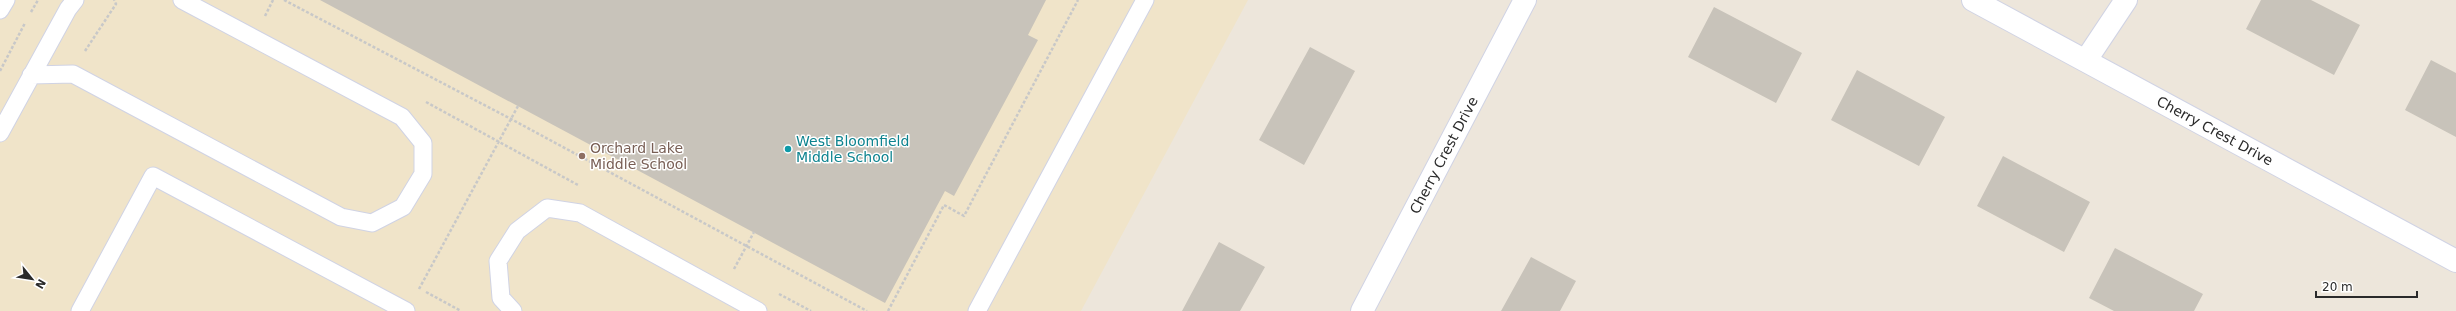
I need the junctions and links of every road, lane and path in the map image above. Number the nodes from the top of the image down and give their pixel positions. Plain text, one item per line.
1 (6, 0) edge
2 (38, 0) edge
3 (75, 0) edge
4 (182, 0) edge
5 (284, 0) edge
6 (1078, 0) edge
7 (1145, 0) edge
8 (1525, 0) edge
9 (1973, 0) edge
10 (2126, 0) edge
11 (0, 10) edge
12 (258, 11) dead end
13 (272, 19) dead end
14 (2086, 60) junction
15 (0, 70) edge
16 (31, 75) junction
17 (423, 101) dead end
18 (518, 106) dead end
19 (511, 119) junction
20 (0, 133) edge
21 (499, 142) junction
22 (582, 187) dead end
23 (754, 232) dead end
24 (746, 246) junction
25 (2456, 261) edge
26 (727, 266) dead end
27 (734, 269) junction
28 (741, 273) dead end
29 (722, 291) junction
30 (776, 292) dead end
31 (416, 294) dead end
32 (80, 311) edge
33 (406, 311) edge
34 (513, 311) edge
35 (758, 311) edge
36 (811, 311) edge
37 (867, 311) edge
38 (888, 311) edge
39 (976, 311) edge
40 (1362, 311) edge

1 - 11 lane
2 - 15 path
3 - 16 lane
4 - 16 lane
5 - 19 path
6 - 38 path
7 - 39 lane
8 - 40 street, Cherry Crest Drive
9 - 14 street, Cherry Crest Drive
10 - 14 street
12 - 13 path
14 - 25 street, Cherry Crest Drive
16 - 20 lane
17 - 21 path
18 - 19 path
19 - 21 path
19 - 24 path
21 - 22 path
21 - 31 path
23 - 24 path
24 - 27 path
24 - 37 path
26 - 27 path
27 - 28 path
27 - 29 path
29 - 34 lane
29 - 35 lane
30 - 36 path
32 - 33 lane

